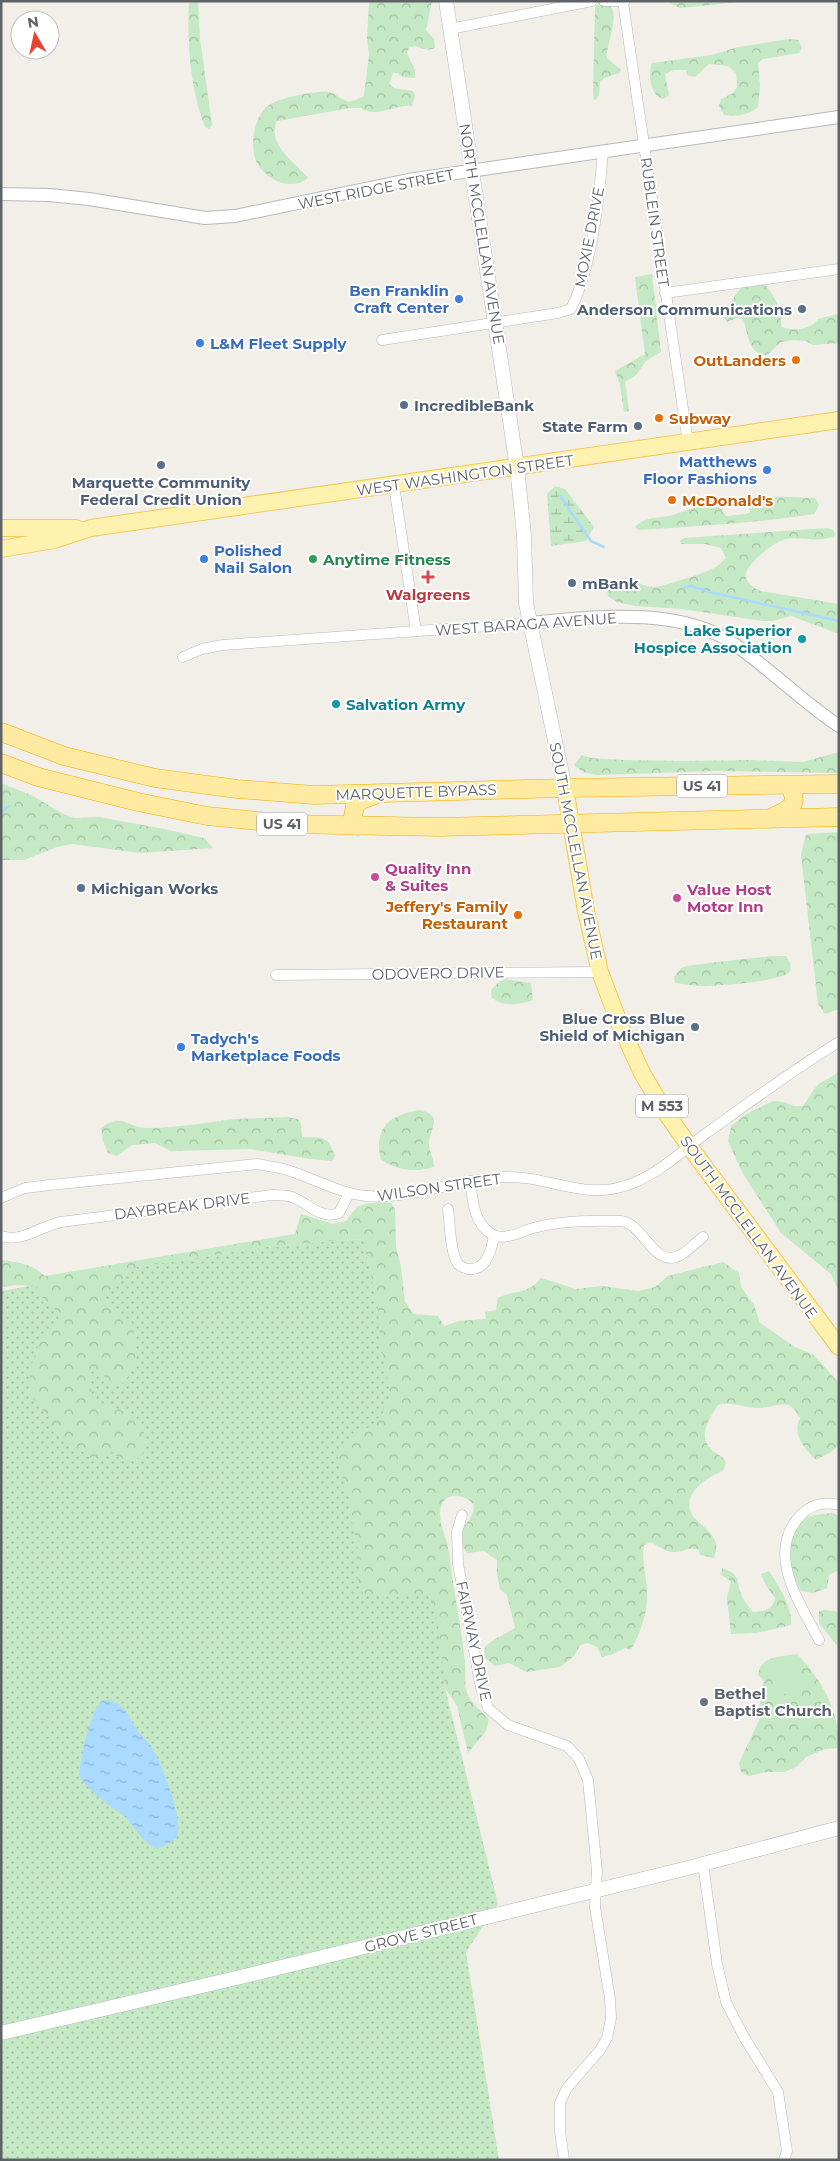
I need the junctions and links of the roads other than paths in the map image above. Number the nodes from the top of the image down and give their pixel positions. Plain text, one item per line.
1 (446, 1) edge
2 (592, 1) edge
3 (604, 1) edge
4 (624, 1) edge
5 (450, 29) junction
6 (839, 117) edge
7 (644, 146) junction
8 (603, 152) junction
9 (472, 170) junction
10 (1, 194) edge
11 (839, 269) edge
12 (665, 293) junction
13 (496, 323) junction
14 (382, 340) dead end
15 (839, 420) edge
16 (688, 442) junction
17 (517, 467) junction
18 (394, 485) junction
19 (1, 528) edge
20 (90, 528) junction
21 (1, 549) edge
22 (529, 623) junction
23 (416, 631) junction
24 (183, 657) dead end
25 (839, 726) edge
26 (1, 732) edge
27 (1, 763) edge
28 (839, 784) edge
29 (789, 785) junction
30 (565, 788) junction
31 (380, 793) junction
32 (839, 816) edge
33 (770, 818) junction
34 (571, 823) junction
35 (357, 826) junction
36 (600, 972) junction
37 (276, 975) dead end
38 (839, 1042) edge
39 (689, 1146) junction
40 (470, 1181) junction
41 (349, 1193) junction
42 (1, 1198) edge
43 (448, 1209) dead end
44 (494, 1235) junction
45 (1, 1236) edge
46 (703, 1237) dead end
47 (839, 1347) edge
48 (839, 1506) edge
49 (462, 1515) dead end
50 (819, 1640) dead end
51 (839, 1828) edge
52 (703, 1864) junction
53 (597, 1890) junction
54 (1, 2033) edge
55 (564, 2160) edge
56 (784, 2160) edge

1 - 5 main road, NORTH MCCLELLAN AVENUE
2 - 5 street
3 - 4 street
4 - 7 street, RUBLEIN STREET
5 - 9 main road, NORTH MCCLELLAN AVENUE
6 - 7 street, WEST RIDGE STREET
7 - 8 street, WEST RIDGE STREET
7 - 12 street, RUBLEIN STREET
8 - 9 street, WEST RIDGE STREET
8 - 13 street, MOXIE DRIVE
9 - 10 street, WEST RIDGE STREET
9 - 13 main road, NORTH MCCLELLAN AVENUE
11 - 12 street
12 - 16 street, RUBLEIN STREET
13 - 14 street, MOXIE DRIVE
13 - 17 main road, NORTH MCCLELLAN AVENUE
15 - 16 main road, WEST WASHINGTON STREET
16 - 17 main road, WEST WASHINGTON STREET
17 - 18 main road, WEST WASHINGTON STREET
17 - 22 main road, SOUTH MCCLELLAN AVENUE
18 - 20 main road, WEST WASHINGTON STREET
18 - 23 street
19 - 20 main road, WEST WASHINGTON STREET
20 - 21 main road, WEST WASHINGTON STREET
22 - 23 street, WEST BARAGA AVENUE
22 - 25 street, WEST BARAGA AVENUE
22 - 30 main road, SOUTH MCCLELLAN AVENUE
23 - 24 street, WEST BARAGA AVENUE
26 - 31 highway, MARQUETTE BYPASS / US 41
27 - 35 highway, MARQUETTE BYPASS / US 41
28 - 29 highway, MARQUETTE BYPASS / US 41
29 - 30 highway, MARQUETTE BYPASS / US 41
29 - 33 highway
30 - 31 highway, MARQUETTE BYPASS / US 41
30 - 34 main road, SOUTH MCCLELLAN AVENUE / M 553
31 - 35 highway
32 - 33 highway, MARQUETTE BYPASS / US 41
33 - 34 highway, MARQUETTE BYPASS / US 41
34 - 35 highway, MARQUETTE BYPASS / US 41
34 - 36 main road, SOUTH MCCLELLAN AVENUE / M 553
36 - 37 street, ODOVERO DRIVE
36 - 39 main road, SOUTH MCCLELLAN AVENUE / M 553
38 - 39 street, WILSON STREET
39 - 40 street, WILSON STREET
39 - 47 main road, SOUTH MCCLELLAN AVENUE / M 553
40 - 41 street, WILSON STREET
40 - 44 street
41 - 42 street, WILSON STREET
41 - 45 street, DAYBREAK DRIVE
43 - 44 street
44 - 46 street
48 - 50 street
49 - 53 street, FAIRWAY DRIVE
51 - 52 main road, GROVE STREET
52 - 53 main road, GROVE STREET
52 - 56 street
53 - 54 main road, GROVE STREET
53 - 55 street, FAIRWAY DRIVE

